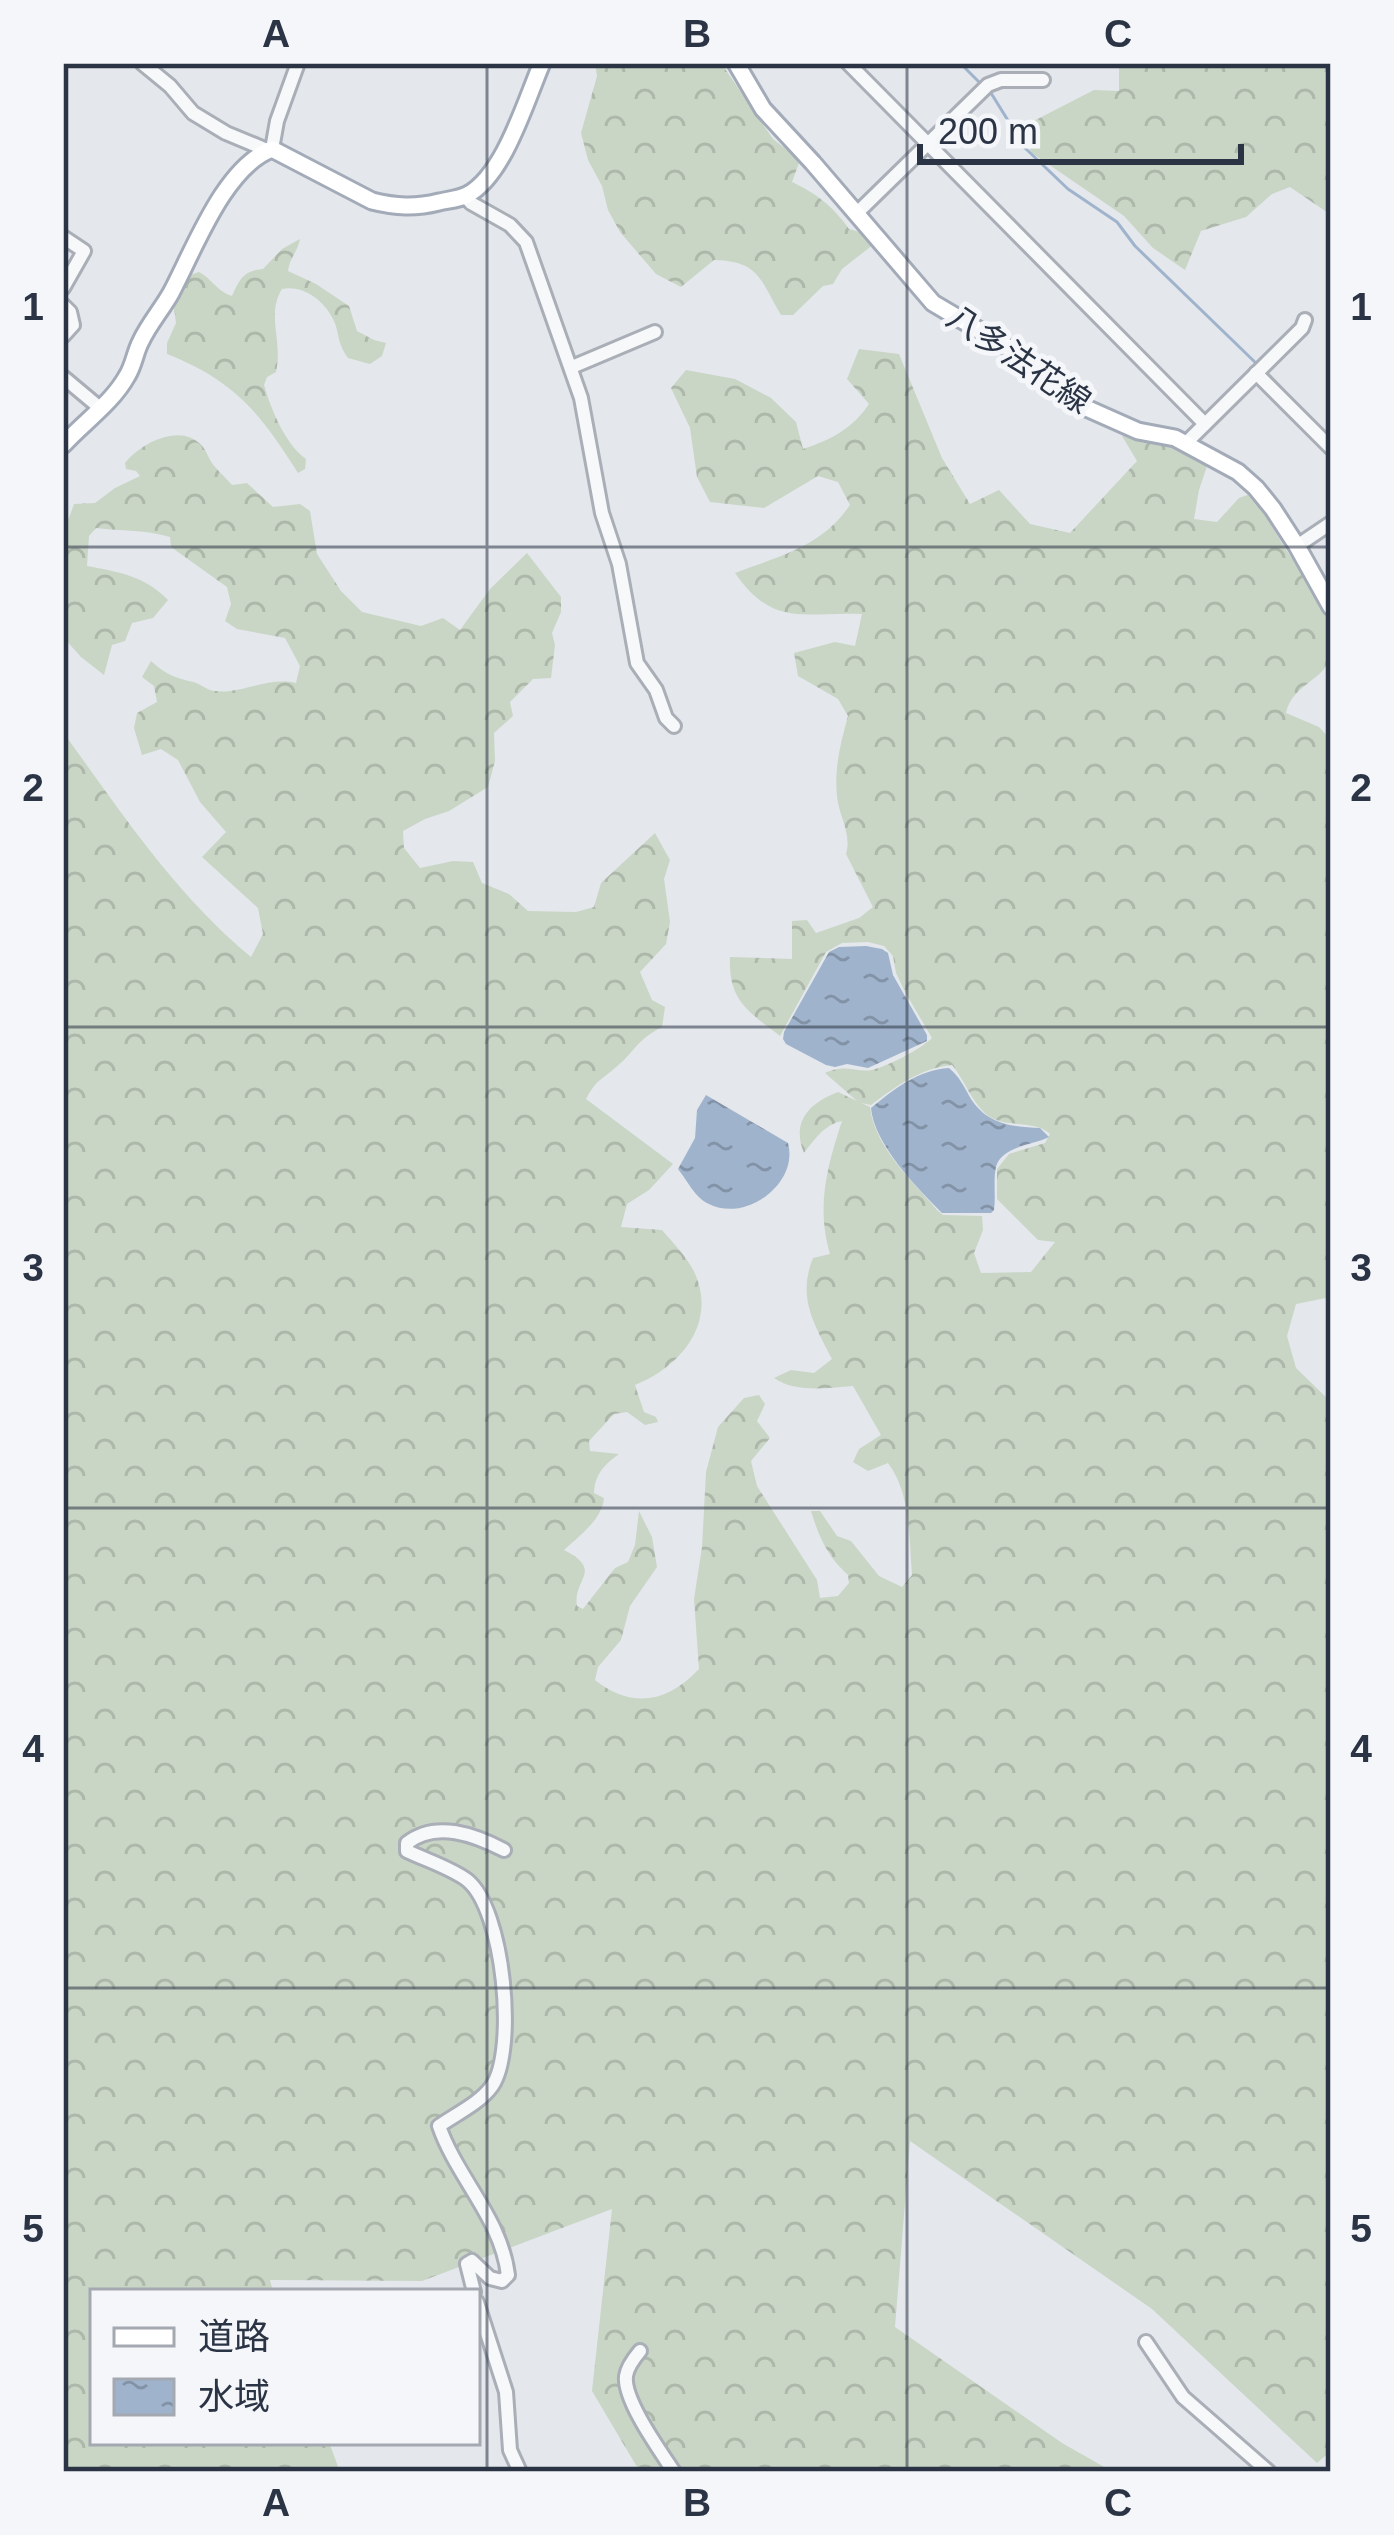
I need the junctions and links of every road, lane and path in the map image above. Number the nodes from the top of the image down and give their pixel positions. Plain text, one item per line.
1 (142, 63) edge
2 (298, 63) edge
3 (542, 63) edge
4 (736, 63) edge
5 (848, 63) edge
6 (1043, 80) dead end
7 (927, 143) junction
8 (270, 150) junction
9 (465, 196) junction
10 (856, 214) junction
11 (63, 237) edge
12 (63, 288) edge
13 (63, 304) edge
14 (1305, 320) dead end
15 (655, 332) dead end
16 (63, 336) edge
17 (572, 368) junction
18 (1260, 369) junction
19 (63, 377) edge
20 (100, 408) junction
21 (1205, 424) junction
22 (1186, 443) junction
23 (63, 445) edge
24 (1331, 448) edge
25 (1331, 523) edge
26 (1297, 546) junction
27 (1331, 607) edge
28 (674, 726) dead end
29 (504, 1850) dead end
30 (473, 2289) edge
31 (480, 2311) edge
32 (1146, 2342) dead end
33 (640, 2351) dead end
34 (520, 2472) edge
35 (674, 2472) edge
36 (1269, 2472) edge

1 - 8 street
2 - 8 street
3 - 9 main road
4 - 10 main road, 八多法花線
5 - 7 street
6 - 7 street
7 - 10 street
7 - 21 street
8 - 9 main road
8 - 20 main road
9 - 17 street
10 - 22 main road, 八多法花線
11 - 12 street
13 - 16 street
14 - 18 street
15 - 17 street
17 - 28 street
18 - 21 street
18 - 24 street
19 - 20 street
20 - 23 main road
21 - 22 street
22 - 26 main road, 八多法花線
25 - 26 street
26 - 27 main road, 八多法花線
29 - 30 street
31 - 34 street
32 - 36 street
33 - 35 street

